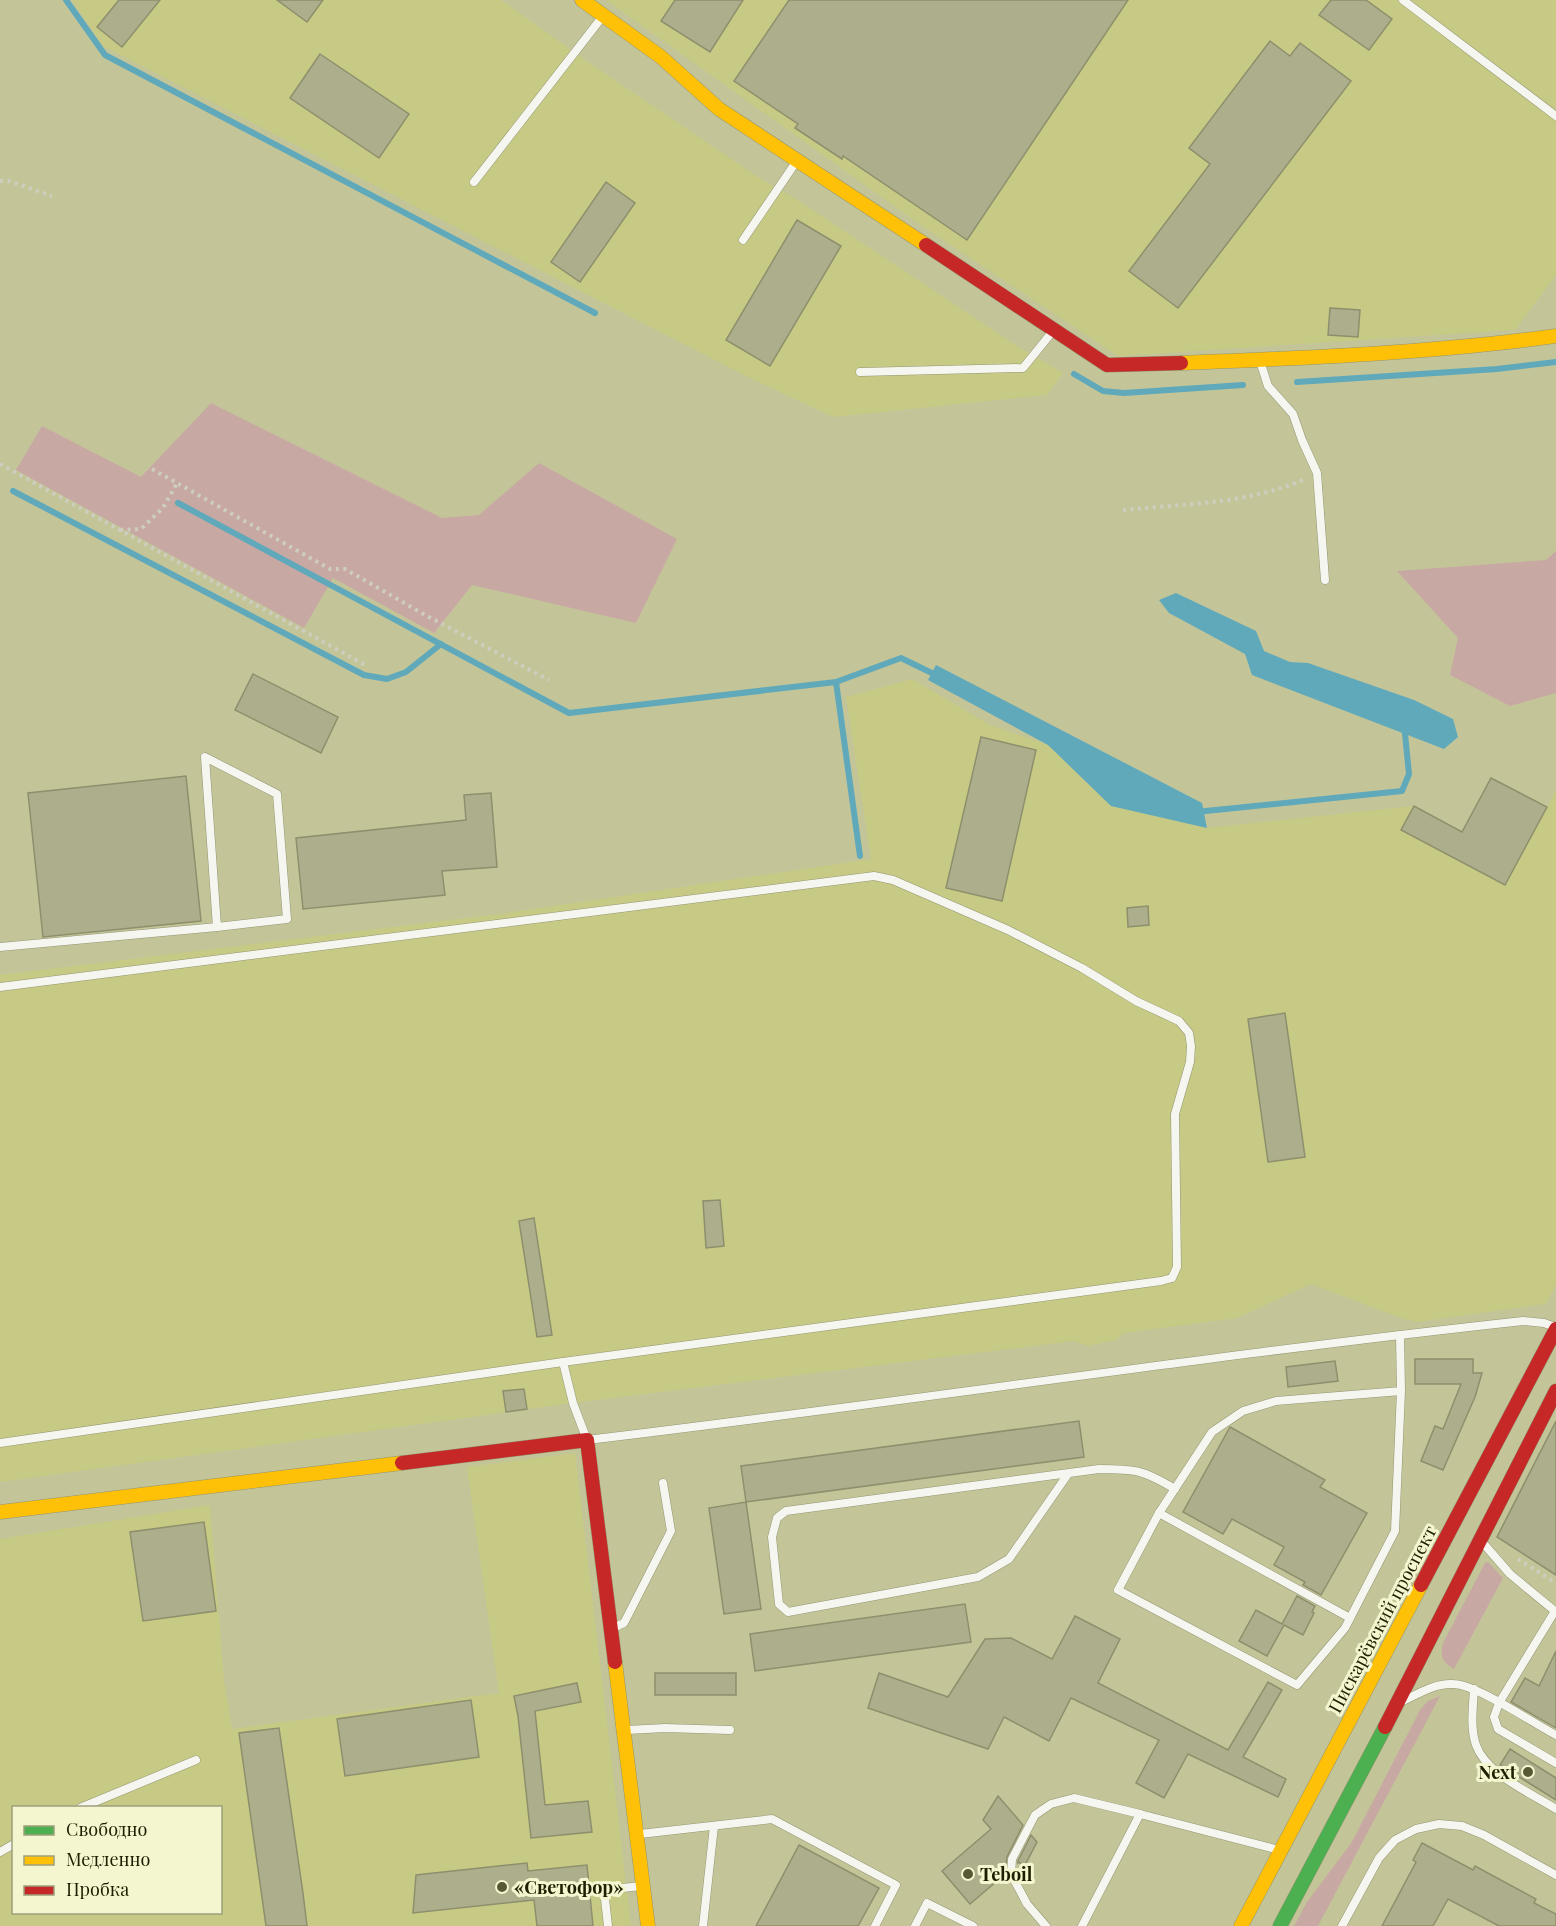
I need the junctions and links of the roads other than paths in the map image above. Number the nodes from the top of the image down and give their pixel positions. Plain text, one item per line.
1 (582, 0) edge
2 (1403, 0) edge
3 (604, 15) junction
4 (1556, 116) edge
5 (797, 160) junction
6 (474, 182) dead end
7 (743, 240) dead end
8 (1054, 330) junction
9 (1556, 336) edge
10 (1260, 360) junction
11 (860, 372) dead end
12 (1326, 580) dead end
13 (217, 927) junction
14 (0, 947) edge
15 (0, 987) edge
16 (1556, 1328) edge
17 (1400, 1335) junction
18 (563, 1362) junction
19 (1401, 1391) junction
20 (1556, 1391) edge
21 (587, 1440) junction
22 (0, 1443) edge
23 (1068, 1474) junction
24 (663, 1483) dead end
25 (1175, 1489) junction
26 (0, 1512) edge
27 (1159, 1513) junction
28 (1481, 1540) junction
29 (1555, 1611) edge
30 (1350, 1618) junction
31 (609, 1629) junction
32 (1474, 1689) junction
33 (1398, 1703) junction
34 (1498, 1703) junction
35 (622, 1730) junction
36 (730, 1730) dead end
37 (1556, 1735) edge
38 (196, 1760) dead end
39 (1556, 1763) edge
40 (85, 1806) edge
41 (1556, 1809) edge
42 (1140, 1814) junction
43 (714, 1826) junction
44 (636, 1834) junction
45 (1280, 1851) junction
46 (1556, 1875) edge
47 (642, 1886) junction
48 (608, 1926) edge
49 (648, 1926) edge
50 (703, 1926) edge
51 (875, 1926) edge
52 (915, 1926) edge
53 (973, 1926) edge
54 (1046, 1926) edge
55 (1082, 1926) edge
56 (1241, 1926) edge
57 (1280, 1926) edge
58 (1342, 1926) edge

1 - 3 street
2 - 4 lane
3 - 5 street
3 - 6 lane
5 - 7 lane
5 - 8 street
8 - 10 street
8 - 11 lane
9 - 10 street
10 - 12 lane
13 - 13 lane
13 - 14 lane
15 - 18 lane
16 - 17 lane
16 - 45 street, Пискарёвский проспект
17 - 19 lane
17 - 21 lane
18 - 21 lane
18 - 22 lane
19 - 25 lane
19 - 30 lane
20 - 28 street
21 - 26 street
21 - 31 street
23 - 23 lane
23 - 25 lane
24 - 31 lane
25 - 27 lane
27 - 30 lane
27 - 30 lane
28 - 29 lane
28 - 33 street
29 - 34 lane
31 - 35 street
32 - 33 lane
32 - 34 lane
32 - 41 lane
33 - 57 street
34 - 37 lane
34 - 39 lane
35 - 36 lane
35 - 44 street
38 - 40 lane
42 - 45 lane
42 - 54 lane
42 - 55 lane
43 - 44 lane
43 - 50 lane
43 - 51 lane
44 - 47 street
45 - 56 street, Пискарёвский проспект
46 - 58 lane
47 - 48 lane
47 - 49 street
52 - 53 lane

